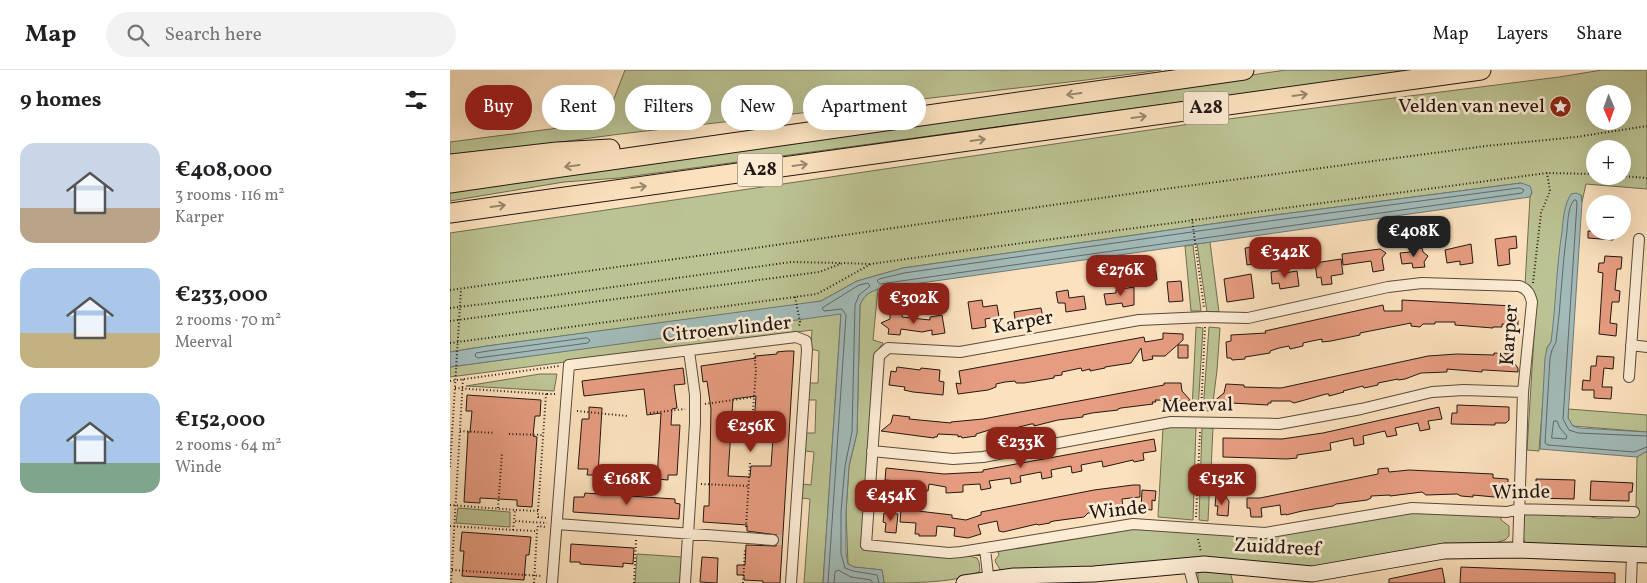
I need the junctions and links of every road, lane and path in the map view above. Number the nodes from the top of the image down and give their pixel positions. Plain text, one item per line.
1 (1244, 70) edge
2 (1481, 70) edge
3 (1647, 126) edge
4 (724, 144) junction
5 (450, 164) edge
6 (1547, 173) junction
7 (1586, 174) edge
8 (1631, 177) edge
9 (1647, 178) edge
10 (450, 184) edge
11 (450, 213) edge
12 (1192, 219) junction
13 (1639, 239) dead end
14 (1196, 250) dead end
15 (843, 263) junction
16 (871, 264) junction
17 (461, 288) junction
18 (1526, 289) junction
19 (450, 290) edge
20 (795, 297) junction
21 (460, 307) junction
22 (450, 308) edge
23 (460, 320) junction
24 (450, 321) edge
25 (800, 322) dead end
26 (458, 342) junction
27 (450, 344) edge
28 (1631, 345) junction
29 (1647, 347) edge
30 (888, 348) joint
31 (688, 351) junction
32 (754, 352) dead end
33 (569, 365) junction
34 (1628, 377) dead end
35 (463, 378) junction
36 (450, 380) edge
37 (456, 380) junction
38 (455, 388) junction
39 (463, 388) junction
40 (1523, 392) junction
41 (546, 394) junction
42 (551, 394) dead end
43 (754, 397) junction
44 (695, 407) junction
45 (450, 408) edge
46 (454, 409) junction
47 (566, 410) junction
48 (650, 413) dead end
49 (627, 416) dead end
50 (460, 431) junction
51 (495, 433) dead end
52 (509, 434) dead end
53 (543, 435) junction
54 (751, 438) dead end
55 (872, 451) junction
56 (502, 453) dead end
57 (450, 457) edge
58 (459, 458) junction
59 (750, 462) dead end
60 (450, 467) edge
61 (691, 484) junction
62 (749, 486) junction
63 (450, 505) edge
64 (456, 505) junction
65 (498, 508) junction
66 (1519, 509) junction
67 (515, 510) junction
68 (538, 511) junction
69 (1634, 512) dead end
70 (545, 518) dead end
71 (514, 520) junction
72 (557, 524) junction
73 (450, 526) edge
74 (454, 526) junction
75 (544, 527) dead end
76 (513, 530) junction
77 (636, 530) junction
78 (537, 531) junction
79 (688, 533) junction
80 (749, 538) junction
81 (794, 541) junction
82 (985, 549) junction
83 (1518, 550) junction
84 (1640, 555) edge
85 (1188, 565) junction
86 (452, 570) junction
87 (534, 576) junction
88 (1094, 579) edge
89 (1312, 579) edge
90 (552, 580) edge
91 (989, 581) edge
92 (452, 583) edge
93 (534, 583) edge
94 (634, 583) edge
95 (685, 583) edge
96 (743, 583) edge
97 (792, 583) edge
98 (964, 583) edge
99 (1193, 583) edge
100 (1631, 583) edge

1 -> 4 highway, A28
11 -> 2 highway, A28
3 - 17 path
4 - 5 highway, A28
4 -> 10 highway, A28
6 - 7 path
6 - 12 path
6 - 18 path
8 - 9 path
12 - 14 path
12 - 16 path
13 - 28 street
15 - 16 path
15 - 21 path
15 - 23 path
16 - 20 path
17 - 19 path
17 - 21 path
18 - 30 street, Karper
18 - 40 street, Karper
20 - 25 path
20 - 26 path
21 - 22 path
21 - 23 path
23 - 24 path
23 - 26 path
26 - 27 path
26 - 37 path
28 - 29 street
28 - 34 street
30 - 55 street, Winde
31 - 33 street, Citroenvlinder
31 - 44 street
31 - 81 street, Citroenvlinder
32 - 43 path
33 - 35 path
33 - 47 street
35 - 37 path
35 - 39 path
36 - 37 path
37 - 38 path
38 - 39 path
38 - 46 path
39 - 41 path
39 - 50 path
40 - 55 street, Meerval
40 - 66 street, Karper
41 - 42 path
41 - 53 path
43 - 44 path
43 - 54 path
44 - 48 path
44 - 61 street
45 - 46 path
46 - 57 path
47 - 49 path
47 - 72 street
50 - 51 path
50 - 58 path
52 - 53 path
53 - 68 path
55 - 82 street, Winde
56 - 65 path
57 - 58 path
57 - 60 path
58 - 64 path
59 - 62 path
61 - 62 path
61 - 79 street
62 - 80 path
63 - 64 path
64 - 65 path
64 - 74 path
65 - 67 path
66 - 69 street, Winde
66 - 82 street, Winde
66 - 83 street, Karper
67 - 68 path
67 - 71 path
68 - 70 path
71 - 72 path
71 - 76 path
72 - 77 street
72 - 90 street
73 - 74 path
74 - 76 path
74 - 86 path
75 - 78 path
76 - 78 path
77 - 79 street
77 - 94 path
78 - 87 path
79 - 80 street
79 - 95 street
80 - 81 street
80 - 96 path
81 - 97 street, Citroenvlinder
82 - 91 street
83 - 84 street, Zuiddreef
83 - 89 street, Zuiddreef
84 - 100 street
85 - 88 street, Zuiddreef
85 - 89 street, Zuiddreef
85 - 99 street
86 - 87 path
86 - 92 path
87 - 90 path
87 - 93 path
88 - 91 street, Zuiddreef
91 - 98 street, Zuiddreef

